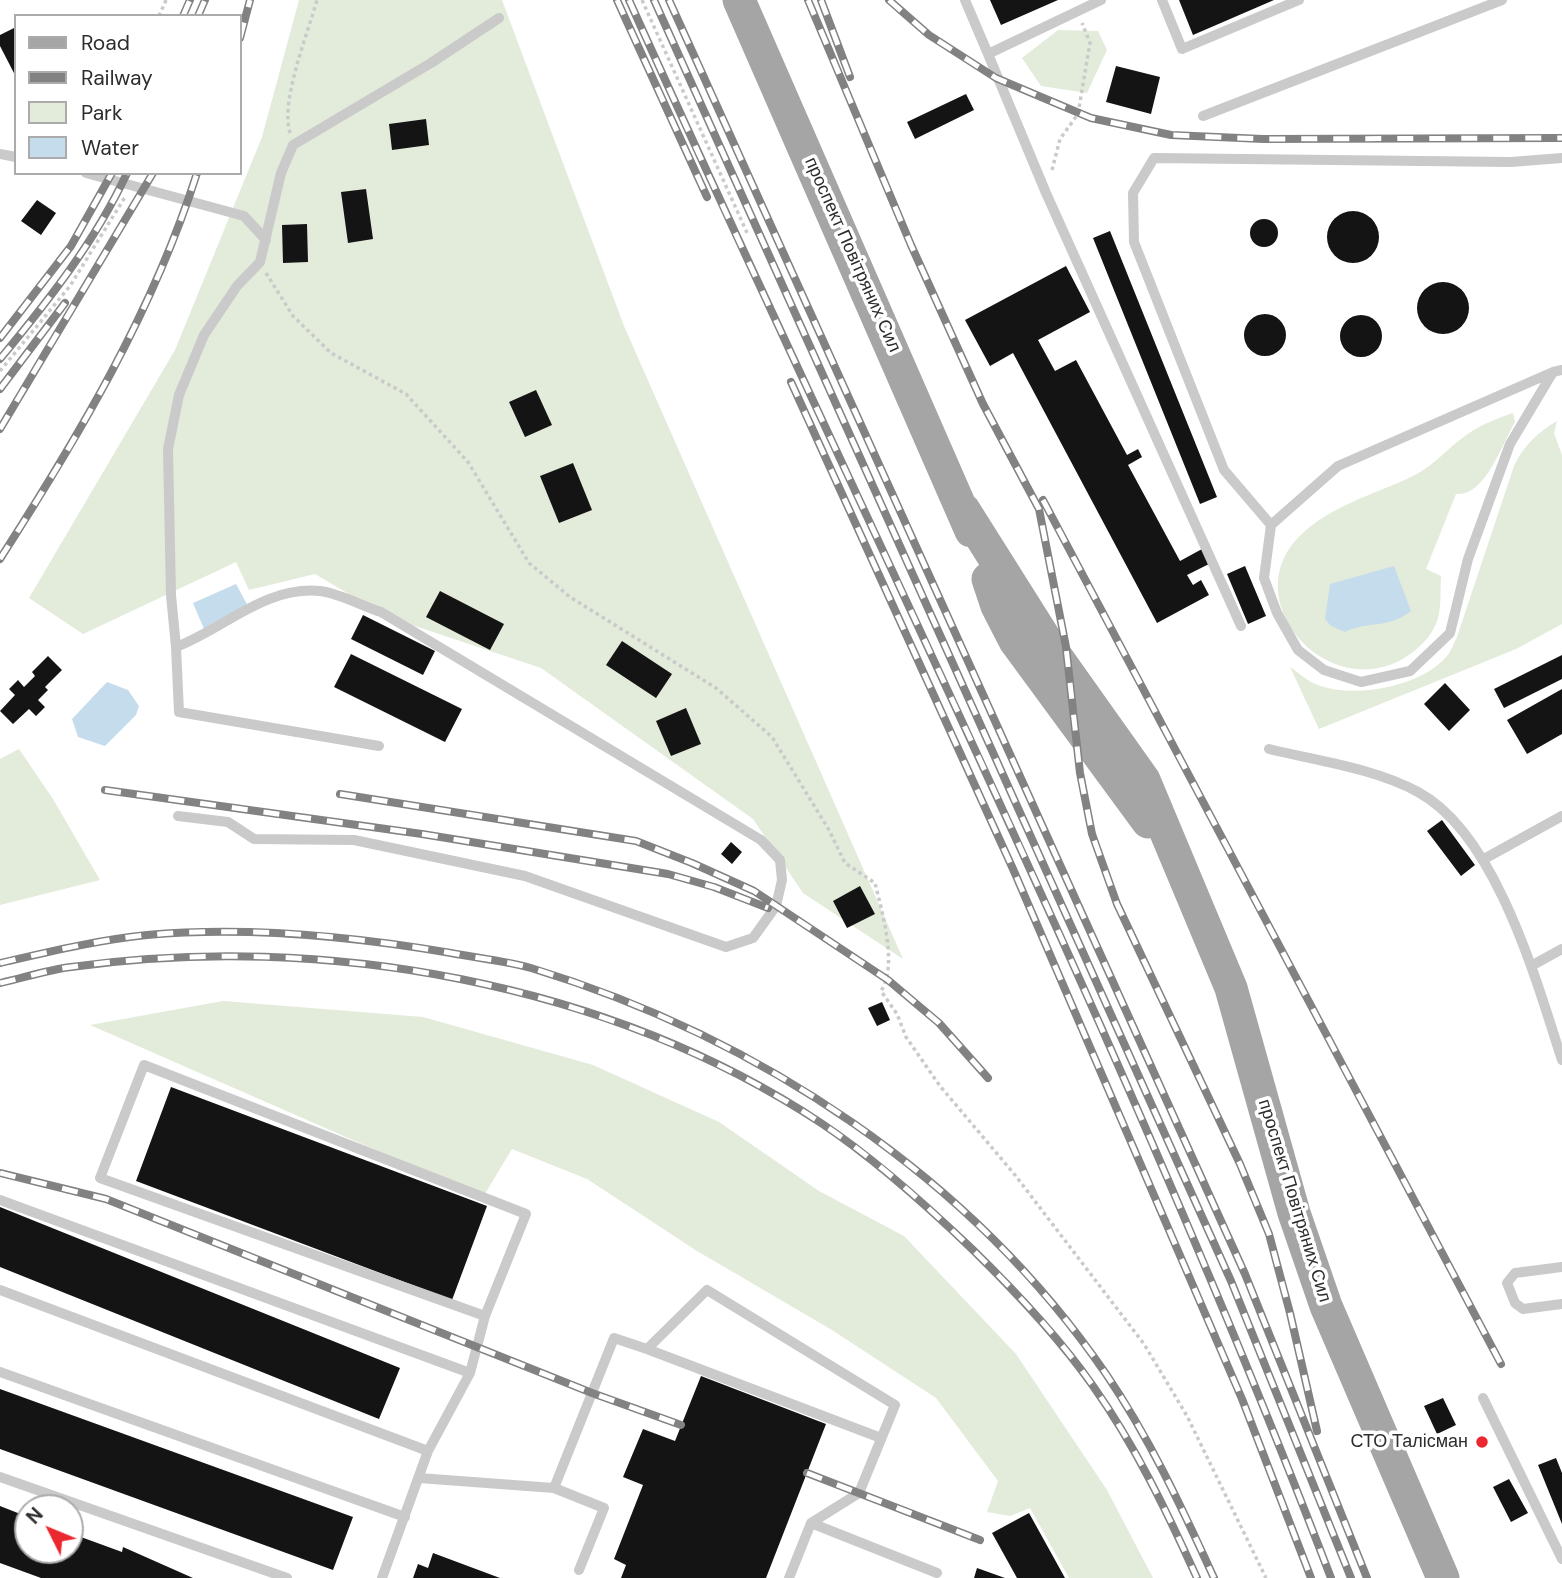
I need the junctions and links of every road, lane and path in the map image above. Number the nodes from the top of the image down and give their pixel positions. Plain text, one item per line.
1 (317, 0) edge
2 (642, 0) edge
3 (739, 0) edge
4 (965, 0) edge
5 (1101, 0) edge
6 (1162, 0) edge
7 (1299, 0) edge
8 (1502, 0) edge
9 (1077, 11) junction
10 (499, 18) dead end
11 (988, 54) junction
12 (1203, 116) dead end
13 (293, 145) junction
14 (1562, 158) edge
15 (93, 175) edge
16 (132, 186) junction
17 (1046, 193) junction
18 (748, 235) dead end
19 (266, 240) junction
20 (260, 262) junction
21 (0, 371) edge
22 (1558, 371) edge
23 (1271, 525) junction
24 (1241, 626) dead end
25 (176, 647) junction
26 (379, 746) dead end
27 (1269, 749) dead end
28 (178, 816) dead end
29 (1562, 816) edge
30 (1484, 859) junction
31 (1562, 949) edge
32 (1531, 966) junction
33 (1562, 1060) edge
34 (0, 1200) edge
35 (1562, 1267) edge
36 (0, 1290) edge
37 (1562, 1304) edge
38 (485, 1316) junction
39 (647, 1349) junction
40 (0, 1372) edge
41 (470, 1373) junction
42 (1483, 1398) dead end
43 (881, 1438) junction
44 (428, 1451) junction
45 (0, 1476) edge
46 (419, 1478) junction
47 (554, 1488) junction
48 (405, 1517) junction
49 (811, 1523) junction
50 (1562, 1559) edge
51 (579, 1570) dead end
52 (937, 1573) dead end
53 (287, 1578) edge
54 (382, 1578) edge
55 (789, 1578) edge
56 (1266, 1578) edge
57 (1443, 1578) edge

1 - 13 path
2 - 18 path
3 - 57 main road, проспект Повітряних Сил
4 - 11 lane
5 - 9 lane
6 - 7 lane
8 - 12 lane
9 - 11 lane
9 - 17 path
10 - 13 lane
11 - 17 lane
13 - 19 lane
14 - 23 lane
15 - 16 lane
16 - 19 lane
16 - 21 path
17 - 24 lane
19 - 20 lane
20 - 25 lane
20 - 56 path
22 - 23 lane
22 - 23 lane
25 - 26 lane
25 - 28 lane
27 - 30 lane
29 - 30 lane
30 - 32 lane
31 - 32 lane
32 - 33 lane
34 - 41 lane
35 - 37 lane
36 - 44 lane
38 - 38 lane
38 - 41 lane
39 - 43 lane
39 - 43 lane
39 - 47 lane
40 - 48 lane
41 - 44 lane
42 - 50 lane
43 - 49 lane
44 - 46 lane
45 - 53 lane
46 - 47 lane
46 - 48 lane
47 - 51 lane
48 - 54 lane
49 - 52 lane
49 - 55 lane

